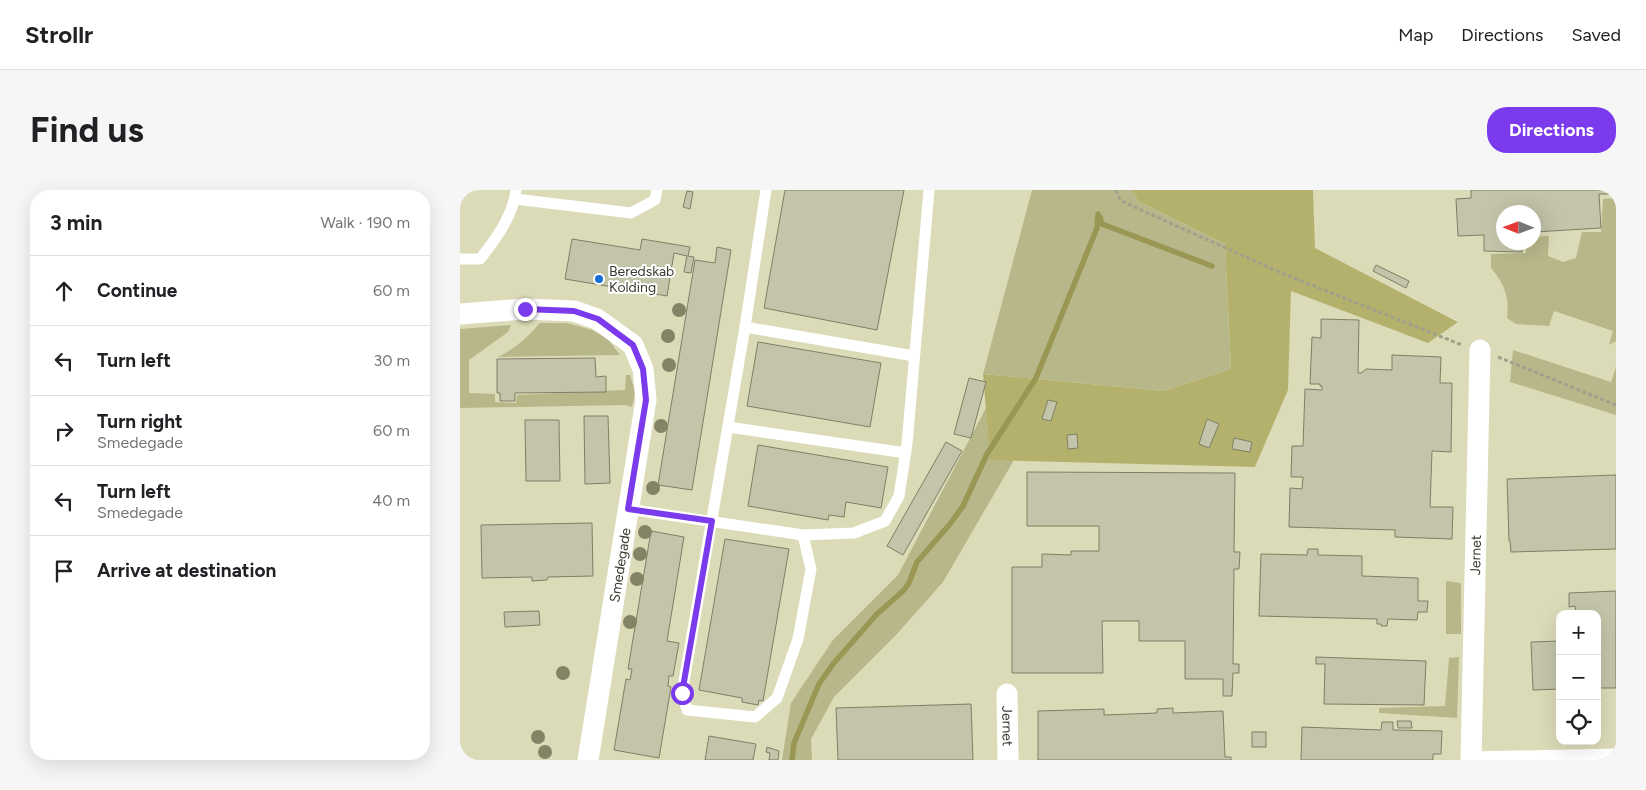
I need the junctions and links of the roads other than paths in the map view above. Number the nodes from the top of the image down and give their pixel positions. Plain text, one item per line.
1 (657, 190) edge
2 (766, 190) edge
3 (928, 190) edge
4 (516, 194) edge
5 (460, 259) edge
6 (460, 314) edge
7 (746, 327) junction
8 (1480, 350) road end
9 (914, 356) junction
10 (728, 427) junction
11 (906, 452) junction
12 (628, 509) junction
13 (712, 521) junction
14 (803, 535) junction
15 (1007, 694) dead end
16 (1616, 754) edge
17 (1471, 758) edge
18 (588, 760) edge
19 (1008, 760) edge

1 - 4 lane
2 - 7 lane
3 - 9 lane
4 - 5 lane
6 - 12 street, Smedegade
7 - 9 lane
7 - 10 lane
8 - 17 street, Jernet
9 - 11 lane
10 - 11 lane
10 - 13 lane
11 - 14 lane
12 - 13 lane
12 - 18 street, Smedegade
13 - 14 lane
13 - 14 lane
15 - 19 street, Jernet
16 - 17 lane

